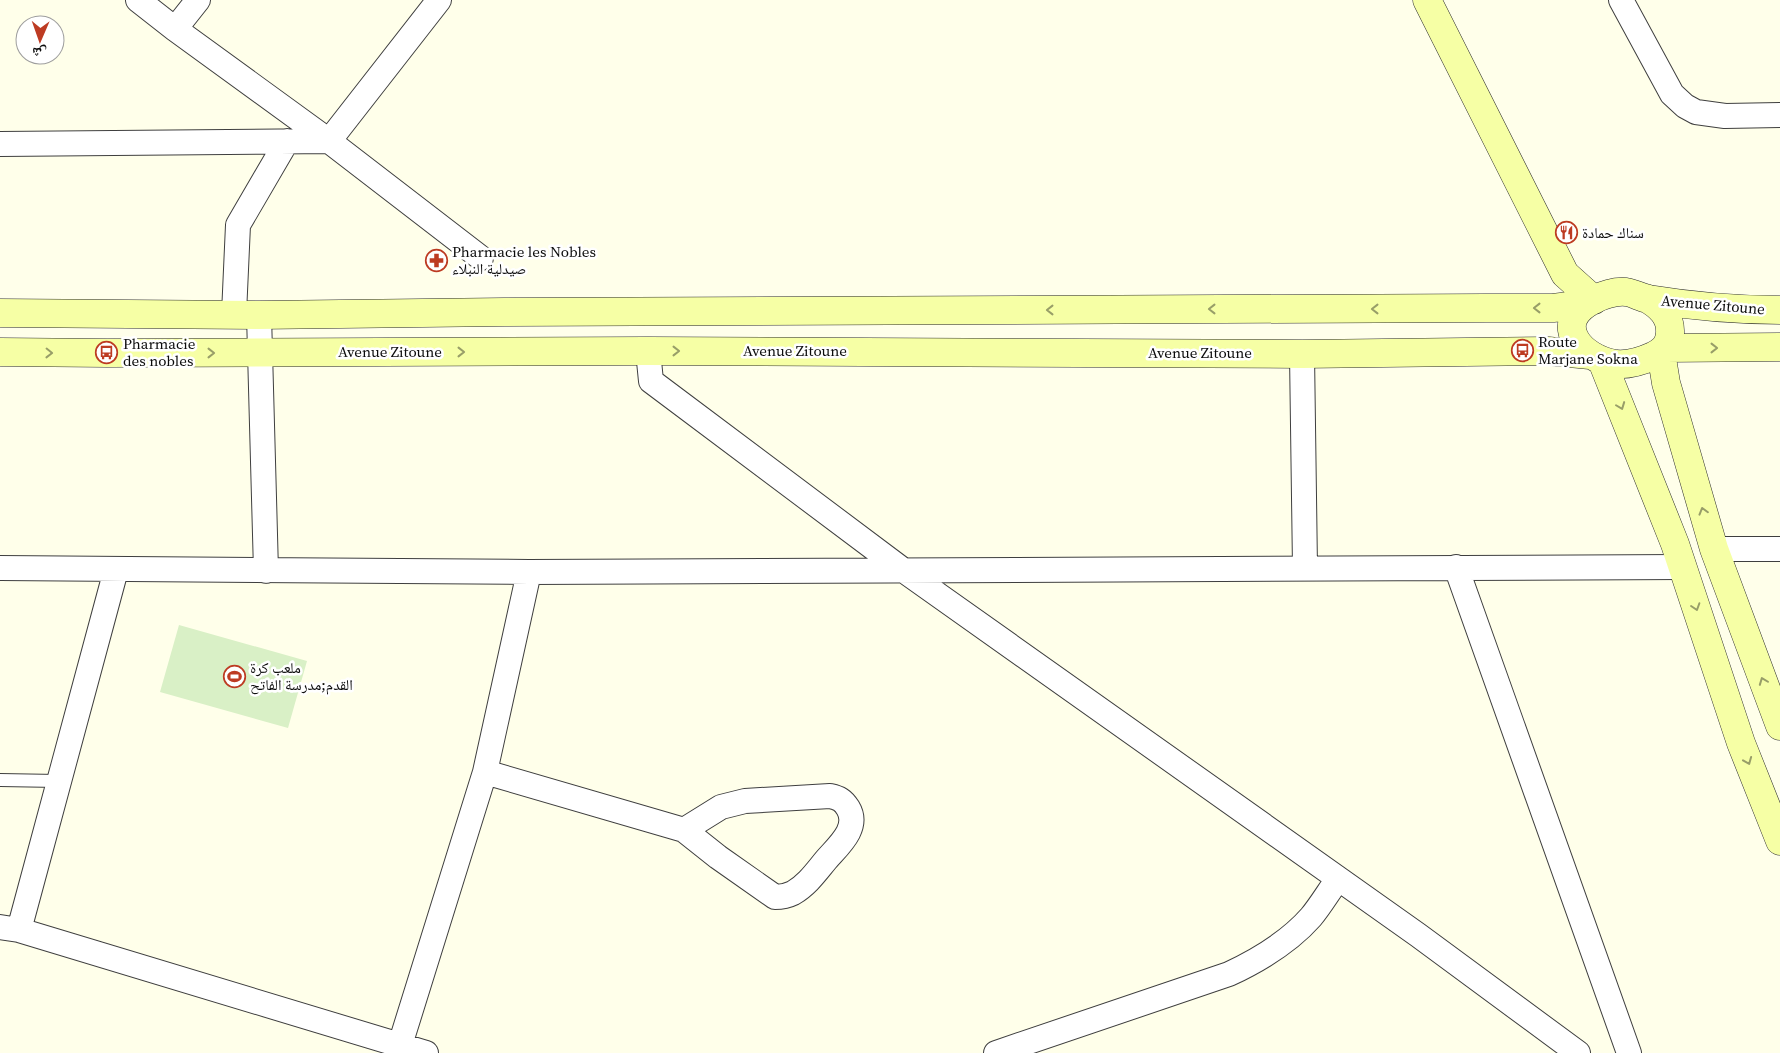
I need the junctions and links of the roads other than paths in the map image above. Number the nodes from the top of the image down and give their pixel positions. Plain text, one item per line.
1 (138, 0) edge
2 (198, 0) edge
3 (438, 0) edge
4 (1427, 0) edge
5 (1621, 0) edge
6 (175, 29) junction
7 (1780, 115) edge
8 (287, 141) junction
9 (329, 141) junction
10 (0, 144) edge
11 (482, 258) dead end
12 (1646, 298) junction
13 (1590, 302) junction
14 (1780, 310) edge
15 (0, 313) edge
16 (246, 315) junction
17 (1780, 348) edge
18 (648, 351) junction
19 (0, 352) edge
20 (260, 353) junction
21 (1658, 353) junction
22 (1302, 354) junction
23 (1596, 358) junction
24 (1714, 549) junction
25 (1780, 549) edge
26 (1456, 567) junction
27 (1683, 567) junction
28 (0, 568) edge
29 (1305, 568) junction
30 (116, 570) junction
31 (903, 570) junction
32 (266, 571) junction
33 (529, 572) junction
34 (1780, 726) edge
35 (485, 772) junction
36 (0, 780) edge
37 (58, 781) junction
38 (684, 830) junction
39 (1780, 841) edge
40 (1338, 879) junction
41 (9, 928) edge
42 (400, 1045) junction
43 (426, 1053) edge
44 (996, 1053) edge
45 (1578, 1053) edge
46 (1628, 1053) edge

1 - 6 street
2 - 6 street
3 - 9 street
4 - 13 main road
5 - 7 street
6 - 9 street
8 - 9 street
8 - 10 street
8 - 16 street
9 - 11 street
12 - 13 main road, Avenue Zitoune
12 - 14 main road, Avenue Zitoune
12 - 21 main road, Avenue Zitoune
13 -> 16 main road, Avenue Zitoune
13 - 23 main road
15 - 16 main road, Avenue Zitoune
16 - 20 street
21 -> 17 main road, Avenue Zitoune
20 -> 18 main road, Avenue Zitoune
18 -> 22 main road, Avenue Zitoune
18 - 31 street
19 -> 20 main road, Avenue Zitoune
20 - 32 street
21 - 23 main road, Avenue Zitoune
24 -> 21 main road
22 - 23 main road, Avenue Zitoune
22 - 29 street
23 -> 27 main road
24 - 25 street
34 -> 24 main road
26 - 27 street
26 - 29 street
26 - 46 street
27 -> 39 main road
28 - 30 street
29 - 31 street
30 - 32 street
30 - 37 street
31 - 33 street
31 - 40 street
32 - 33 street
33 - 35 street
35 - 38 street
35 - 42 street
36 - 37 lane
37 - 41 street
38 - 38 street
40 - 44 street
40 - 45 street
41 - 42 street
42 - 43 street

